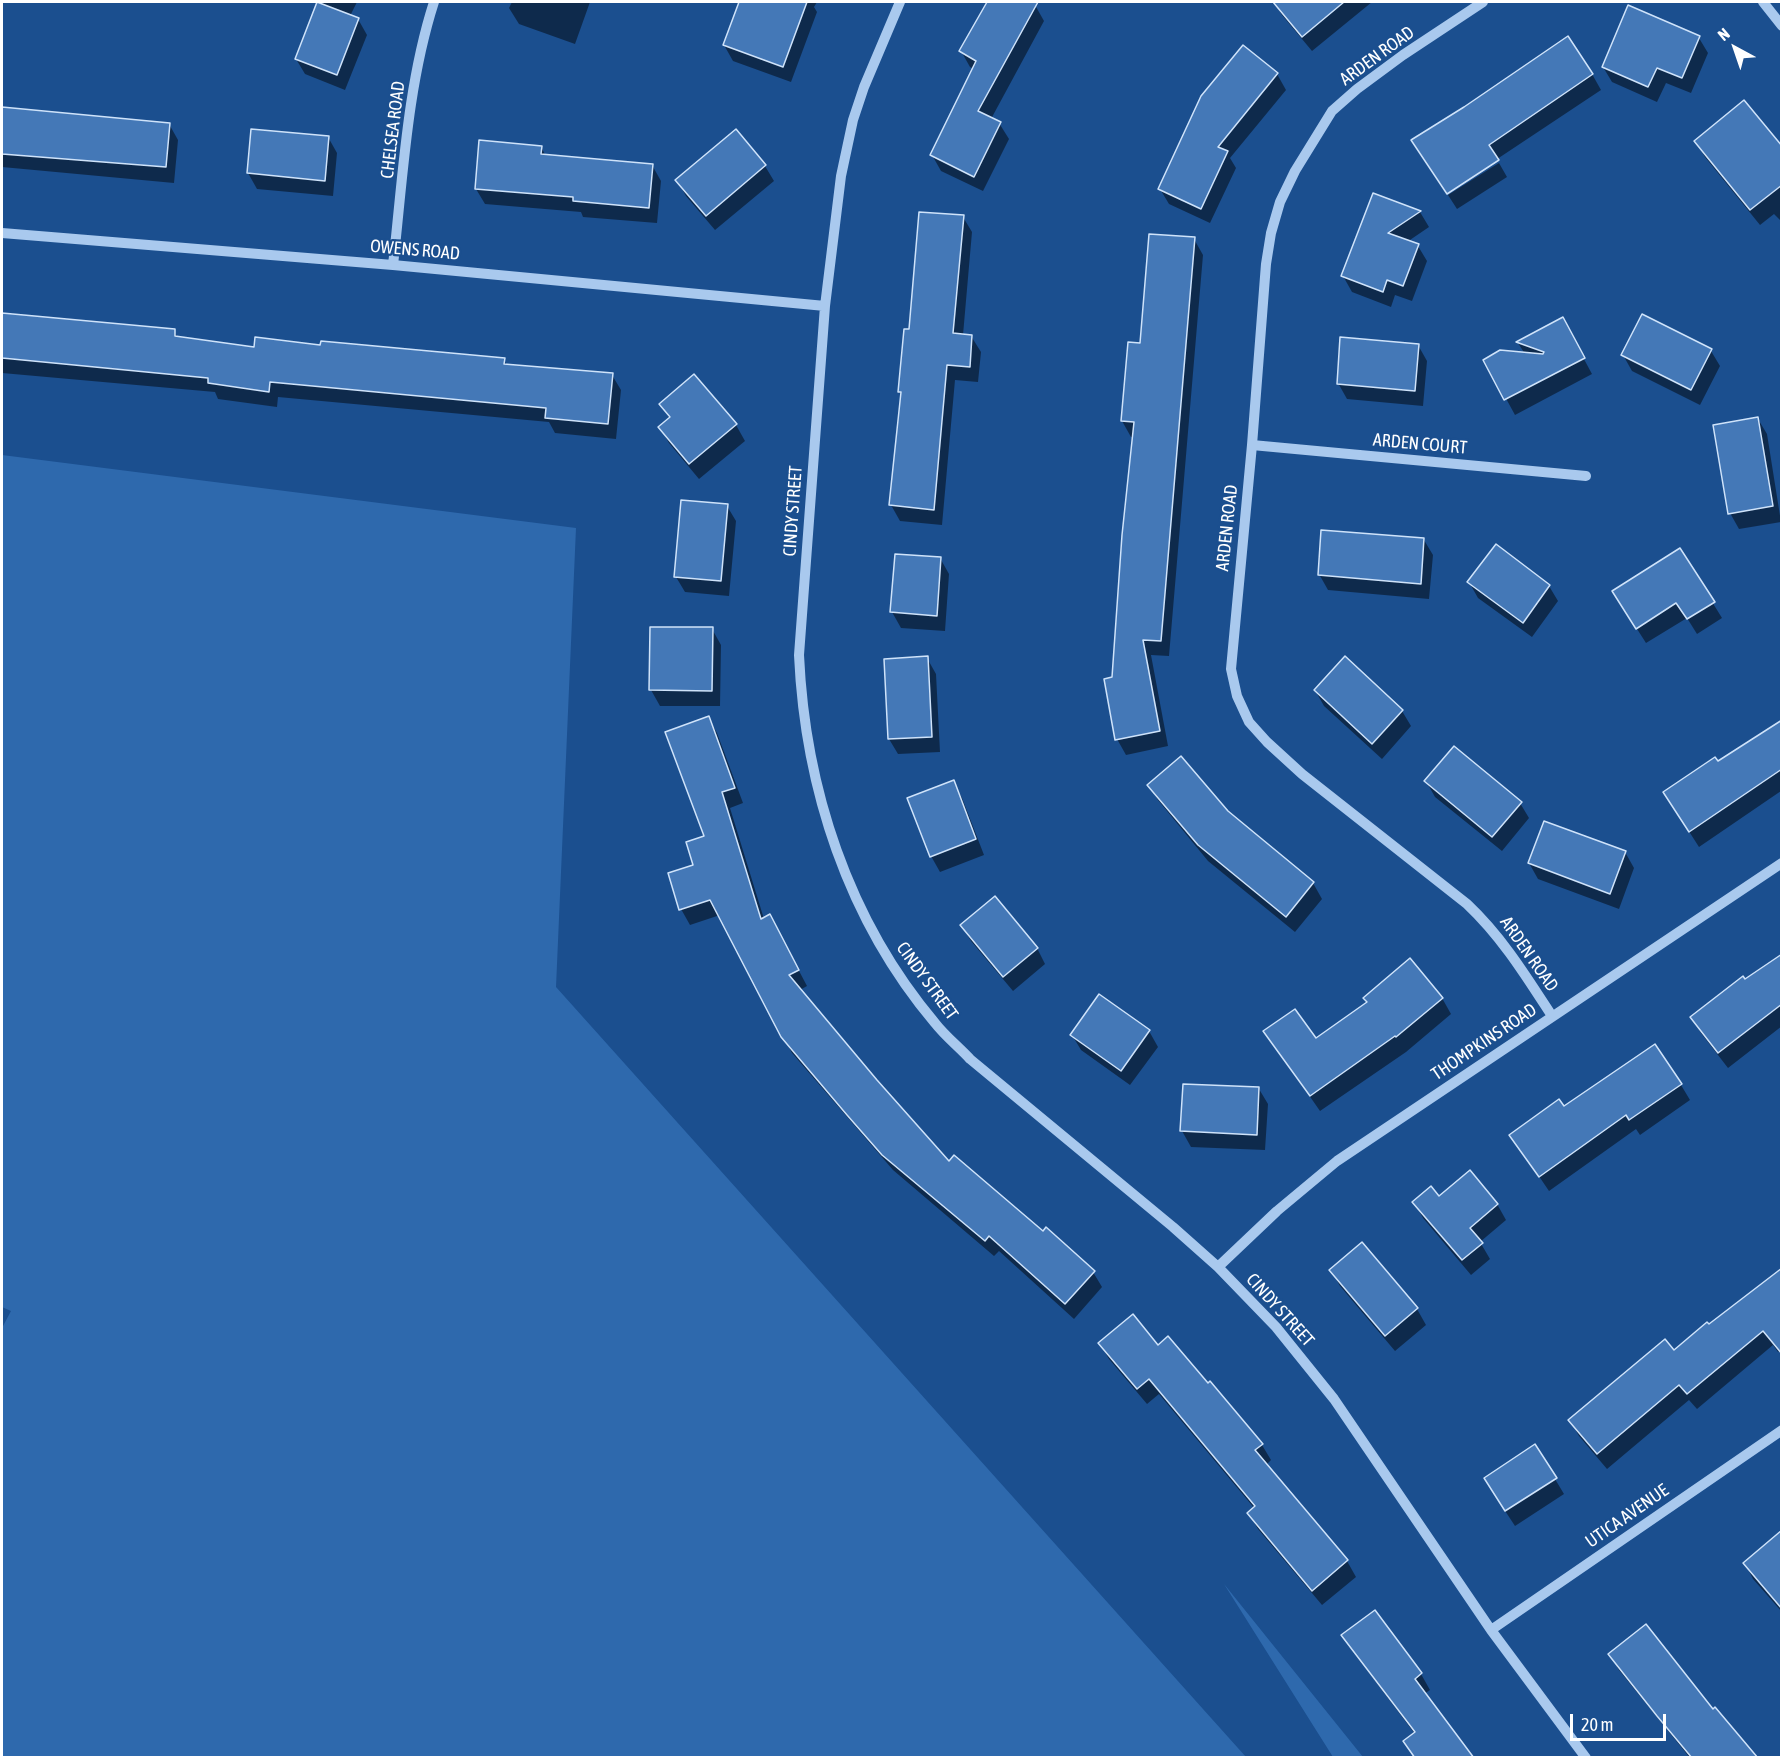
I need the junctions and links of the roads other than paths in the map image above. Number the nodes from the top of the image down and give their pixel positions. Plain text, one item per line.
1 (434, 2) edge
2 (900, 2) edge
3 (1483, 2) edge
4 (1763, 2) edge
5 (1782, 26) edge
6 (2, 233) edge
7 (393, 265) junction
8 (825, 306) junction
9 (1252, 445) junction
10 (1586, 476) dead end
11 (1782, 863) edge
12 (1552, 1016) junction
13 (1218, 1267) junction
14 (1782, 1430) edge
15 (1491, 1630) junction
16 (1586, 1758) edge

1 - 7 street, CHELSEA ROAD
2 - 8 street, CINDY STREET
3 - 9 street, ARDEN ROAD
4 - 5 street
6 - 7 street, OWENS ROAD
7 - 8 street, OWENS ROAD
8 - 13 street, CINDY STREET
9 - 10 street, ARDEN COURT
9 - 12 street, ARDEN ROAD
11 - 12 street, THOMPKINS ROAD
12 - 13 street, THOMPKINS ROAD
13 - 15 street, CINDY STREET
14 - 15 street, UTICA AVENUE
15 - 16 street, CINDY STREET

